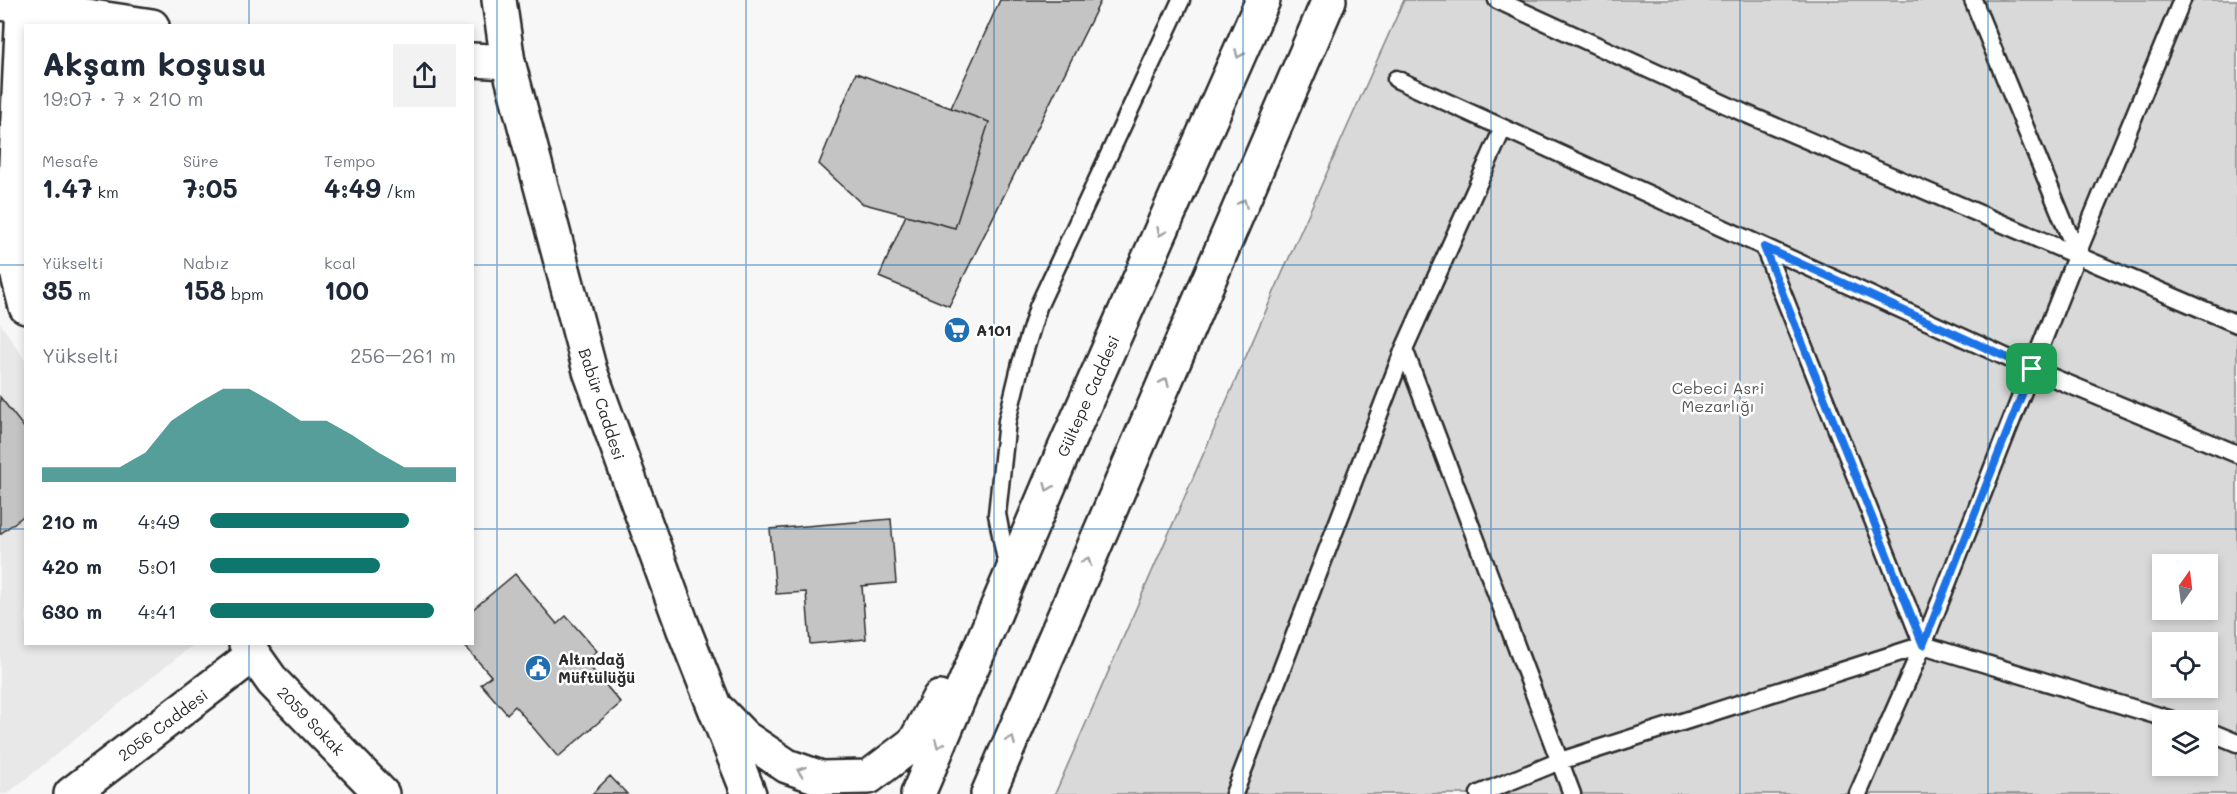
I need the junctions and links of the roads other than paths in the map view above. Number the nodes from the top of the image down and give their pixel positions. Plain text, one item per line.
1 (499, 0) edge
2 (1181, 0) edge
3 (1263, 0) edge
4 (1329, 0) edge
5 (1497, 0) edge
6 (1973, 0) edge
7 (2182, 0) edge
8 (11, 4) edge
9 (139, 24) edge
10 (474, 60) edge
11 (508, 62) junction
12 (1395, 79) dead end
13 (1503, 128) junction
14 (1764, 247) junction
15 (2077, 254) junction
16 (24, 299) edge
17 (2237, 324) edge
18 (1404, 349) junction
19 (2032, 369) junction
20 (2237, 454) edge
21 (1010, 578) junction
22 (1923, 645) junction
23 (249, 649) edge
24 (963, 687) junction
25 (715, 707) junction
26 (2152, 714) edge
27 (2218, 735) edge
28 (2237, 743) edge
29 (1560, 761) junction
30 (71, 794) edge
31 (382, 794) edge
32 (749, 794) edge
33 (918, 794) edge
34 (988, 794) edge
35 (1234, 794) edge
36 (1479, 794) edge
37 (1572, 794) edge
38 (1858, 794) edge

1 - 11 main road, Babür Caddesi
2 - 21 lane
3 -> 21 main road, Gültepe Caddesi
34 -> 4 main road
5 - 15 lane
6 - 15 lane
7 - 15 lane
8 - 9 main road
8 - 16 main road
10 - 11 main road
11 - 25 main road, Babür Caddesi
12 - 13 lane
13 - 14 lane
13 - 18 lane
14 - 19 lane
14 - 22 lane
15 - 17 lane
15 - 19 lane
18 - 29 lane
18 - 35 lane
19 - 20 lane
19 - 22 lane
21 - 24 main road, Gültepe Caddesi
22 - 26 lane
22 - 29 lane
22 - 38 lane
23 - 30 main road, 2056 Caddesi
23 - 31 main road, 2059 Sokak
24 -> 25 main road
24 -> 33 main road, Gültepe Caddesi
25 - 32 main road, Babür Caddesi
27 - 28 lane
29 - 36 lane
29 - 37 lane

